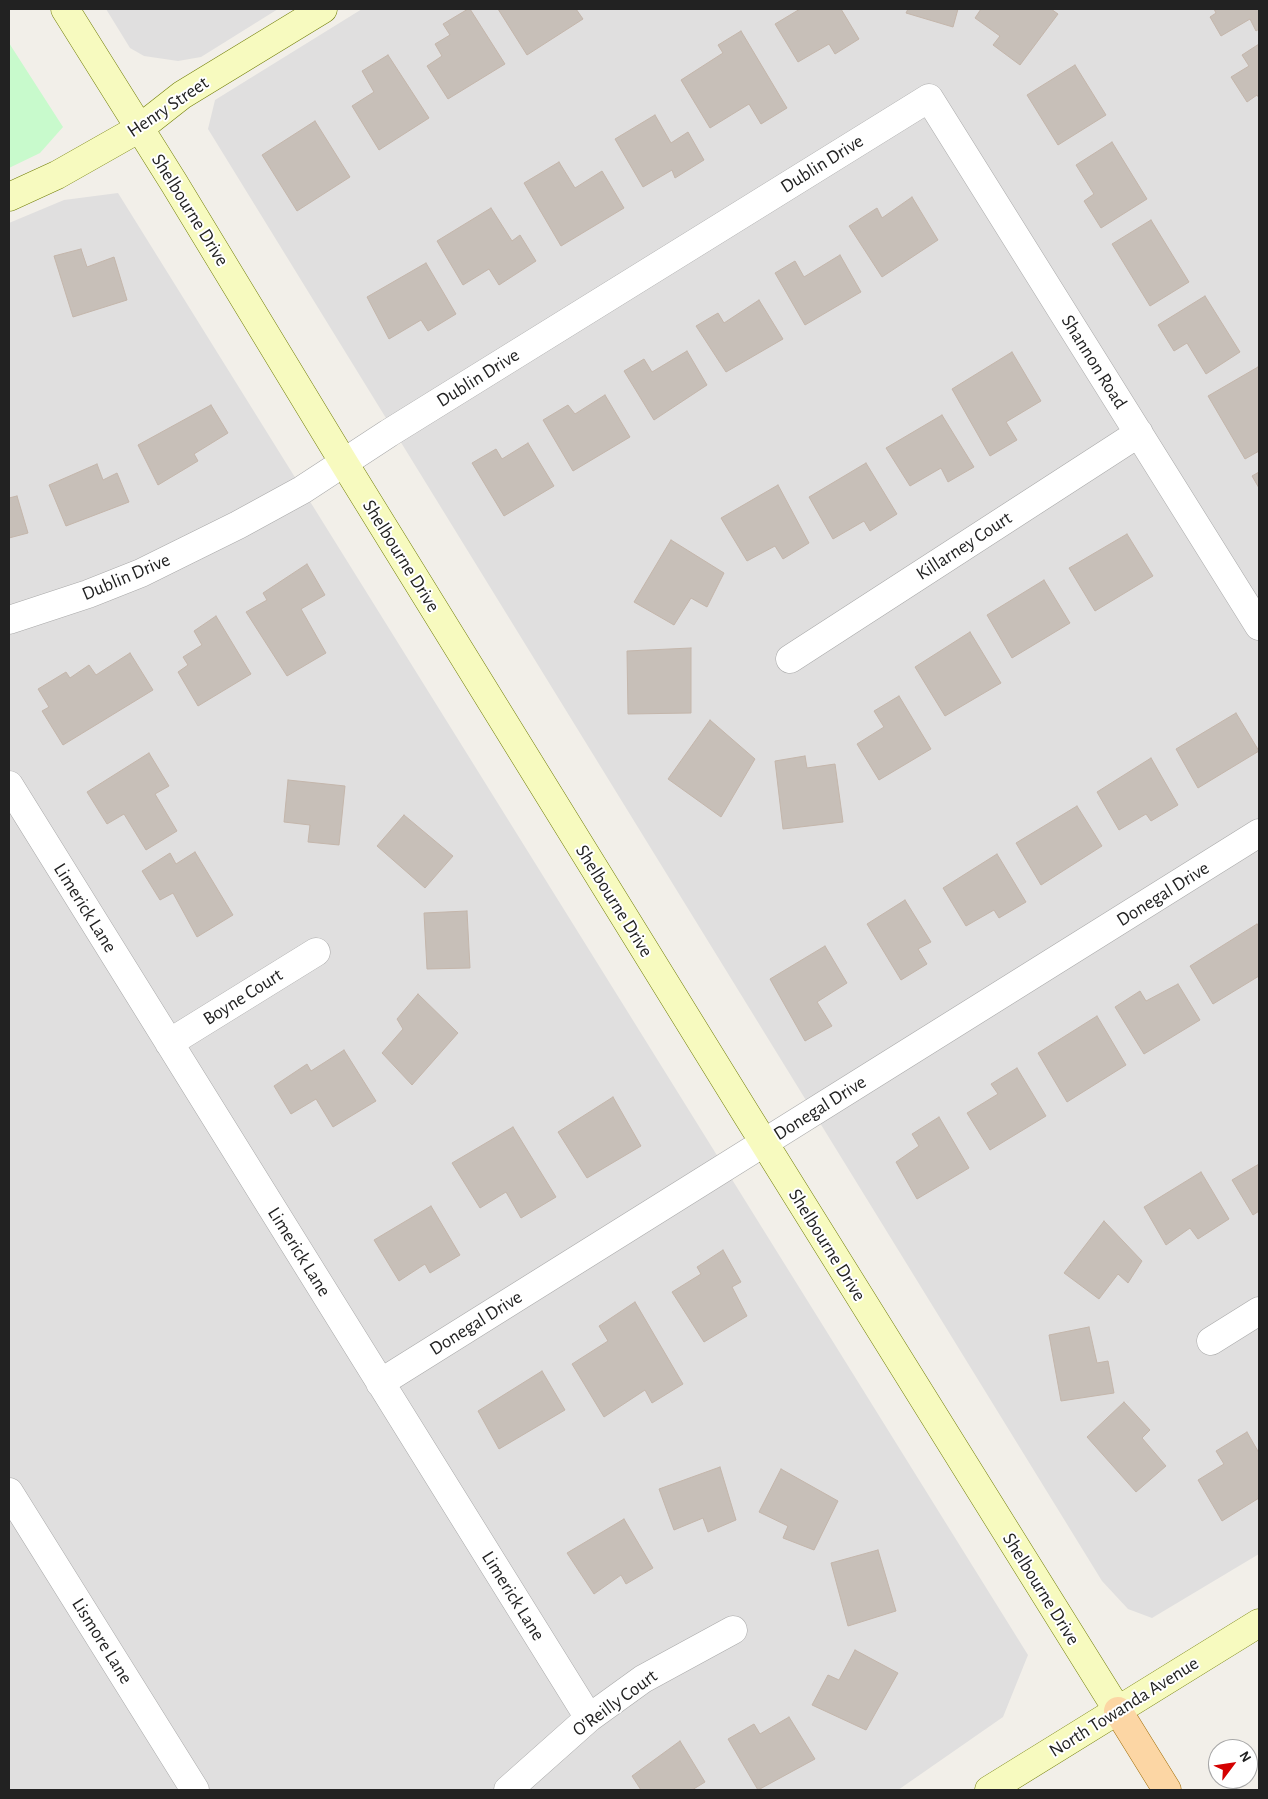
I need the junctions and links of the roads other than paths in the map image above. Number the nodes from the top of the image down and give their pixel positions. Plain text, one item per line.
1 (65, 9) edge
2 (322, 9) edge
3 (929, 98) joint
4 (140, 128) junction
5 (9, 197) edge
6 (1139, 433) junction
7 (344, 463) junction
8 (9, 620) edge
9 (1259, 626) edge
10 (790, 660) dead end
11 (9, 785) edge
12 (1259, 834) edge
13 (316, 952) dead end
14 (169, 1043) junction
15 (764, 1143) junction
16 (1259, 1311) edge
17 (1211, 1341) dead end
18 (380, 1383) junction
19 (9, 1492) edge
20 (1259, 1623) edge
21 (734, 1630) dead end
22 (1118, 1711) junction
23 (589, 1718) junction
24 (195, 1790) edge
25 (508, 1790) edge
26 (989, 1790) edge
27 (1167, 1790) edge

1 - 4 main road, Shelbourne Drive
2 - 4 main road, Henry Street
3 - 6 street, Shannon Road
3 - 7 street, Dublin Drive
4 - 5 main road, Henry Street
4 - 7 main road, Shelbourne Drive
6 - 9 street, Shannon Road
6 - 10 street, Killarney Court
7 - 8 street, Dublin Drive
7 - 15 main road, Shelbourne Drive
11 - 14 street, Limerick Lane
12 - 15 street, Donegal Drive
13 - 14 street, Boyne Court
14 - 18 street, Limerick Lane
15 - 18 street, Donegal Drive
15 - 22 main road, Shelbourne Drive
16 - 17 street
18 - 23 street, Limerick Lane
19 - 24 street, Lismore Lane
20 - 22 main road, North Towanda Avenue
21 - 23 street, O'Reilly Court
22 - 26 main road, North Towanda Avenue
22 - 27 main road, Shelbourne Drive
23 - 25 street, O'Reilly Court

